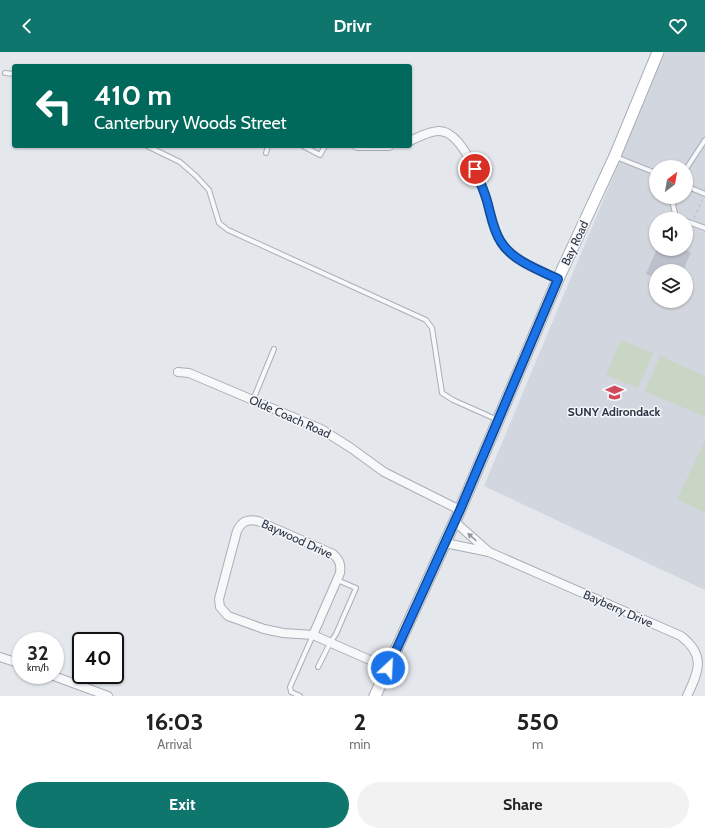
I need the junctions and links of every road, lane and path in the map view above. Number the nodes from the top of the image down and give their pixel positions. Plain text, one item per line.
1 (658, 52) edge
2 (5, 73) dead end
3 (12, 74) edge
4 (412, 140) edge
5 (705, 140) edge
6 (152, 148) edge
7 (267, 148) edge
8 (306, 148) edge
9 (324, 148) edge
10 (266, 153) dead end
11 (615, 156) junction
12 (692, 160) edge
13 (649, 170) edge
14 (693, 190) edge
15 (704, 195) edge
16 (693, 222) edge
17 (693, 224) edge
18 (705, 228) edge
19 (558, 279) junction
20 (274, 349) dead end
21 (178, 372) dead end
22 (253, 400) junction
23 (498, 420) junction
24 (460, 510) junction
25 (454, 521) junction
26 (445, 543) junction
27 (489, 552) junction
28 (337, 580) junction
29 (313, 635) junction
30 (330, 643) junction
31 (0, 657) edge
32 (12, 661) edge
33 (318, 667) dead end
34 (388, 668) junction
35 (64, 680) edge
36 (108, 696) edge
37 (300, 696) edge
38 (375, 696) edge
39 (687, 696) edge

1 - 11 street, Bay Road
2 - 3 lane
4 - 19 street
5 - 12 lane
6 - 23 lane
7 - 10 lane
8 - 9 lane
11 - 13 lane
11 - 19 street, Bay Road
14 - 15 lane
15 - 16 path
17 - 18 lane
19 - 23 street, Bay Road
20 - 22 lane
21 - 22 street, Olde Coach Road
22 - 24 street, Olde Coach Road
23 - 24 street, Bay Road
24 - 25 street, Bay Road
25 - 26 street, Bay Road
27 -> 25 street, Bayberry Drive
26 - 27 street, Bayberry Drive
26 - 34 street, Bay Road
27 - 39 street, Bayberry Drive
28 - 29 street, Baywood Drive
28 - 29 street, Baywood Drive
28 - 30 lane
29 - 30 street, Baywood Drive
29 - 37 lane
30 - 33 lane
30 - 34 street, Baywood Drive
31 - 32 street
34 - 38 street, Bay Road
35 - 36 street

